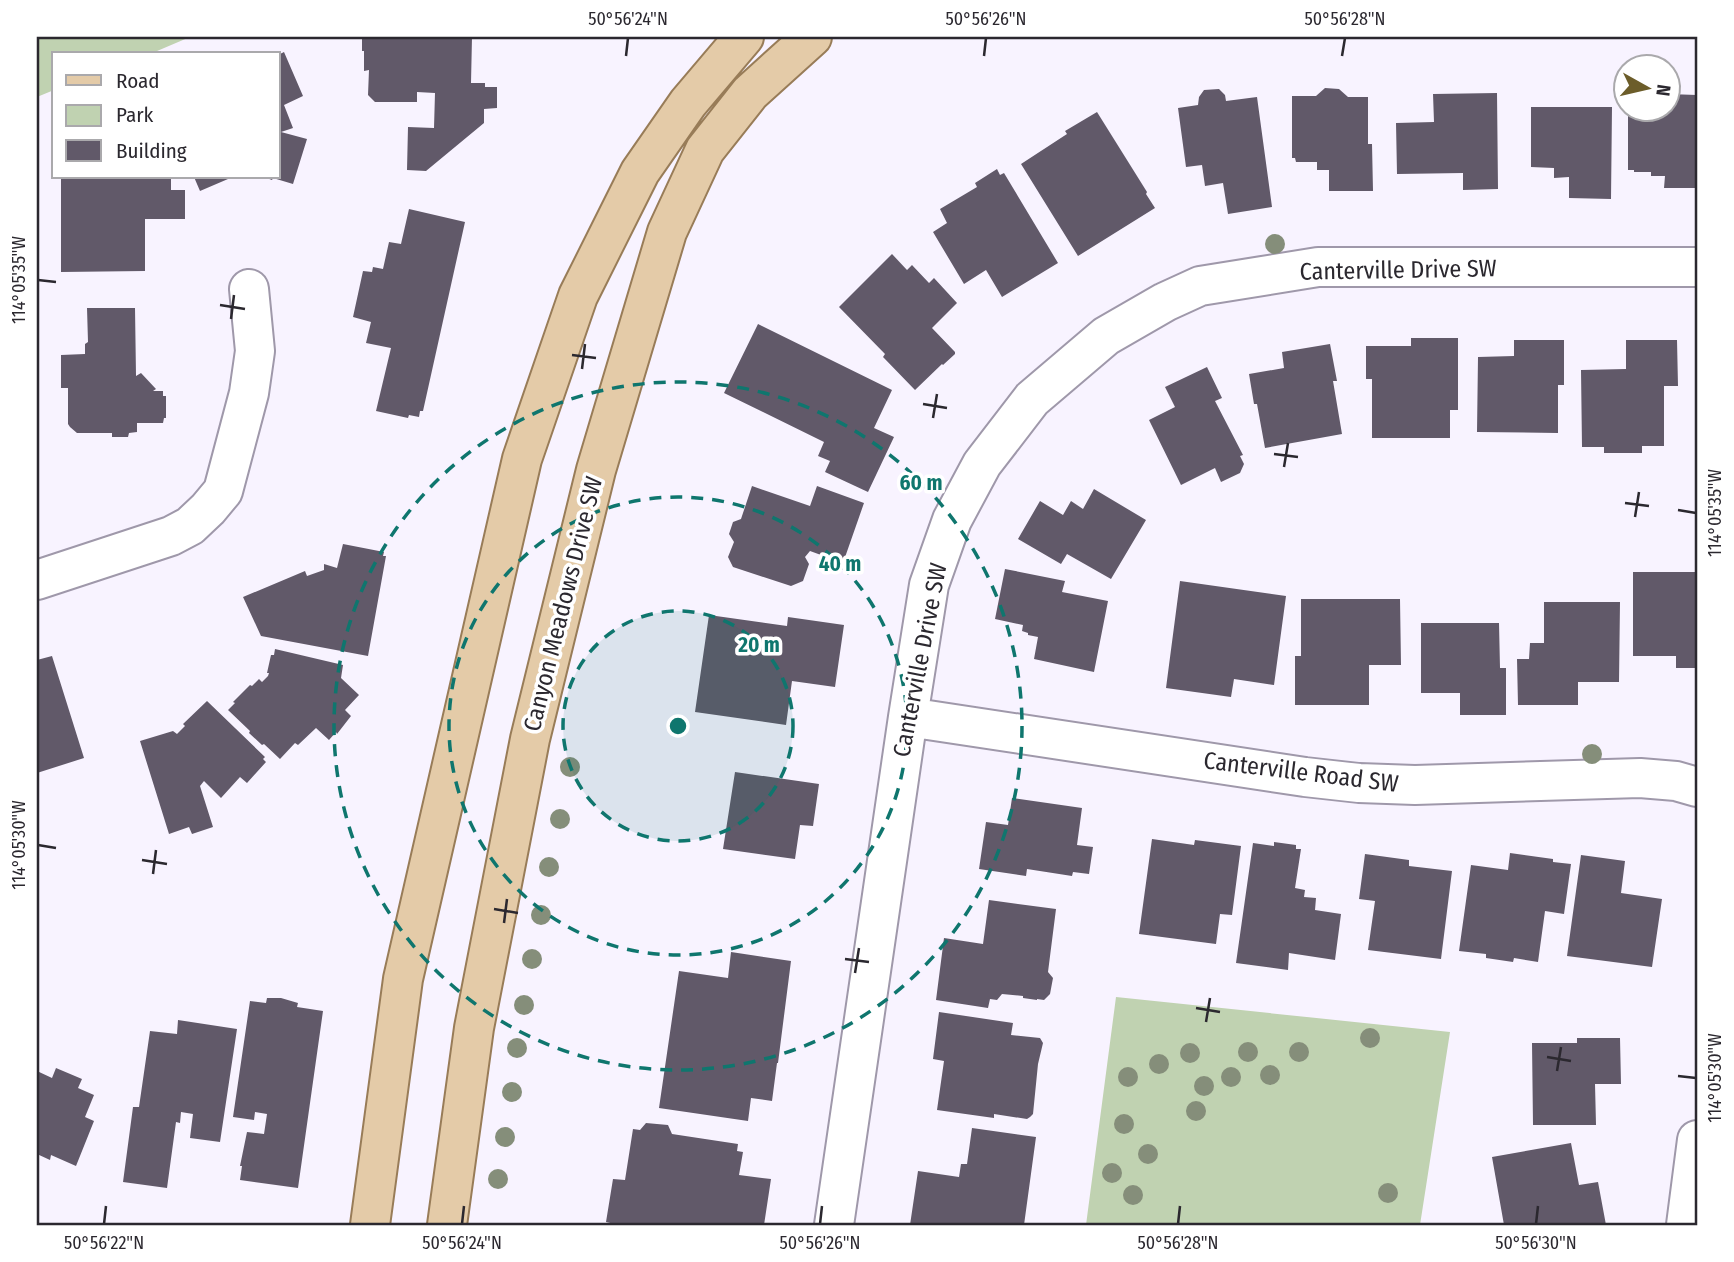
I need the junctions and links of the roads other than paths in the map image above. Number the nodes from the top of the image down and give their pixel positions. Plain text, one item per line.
1 (744, 37) edge
2 (812, 37) edge
3 (1697, 267) edge
4 (249, 289) dead end
5 (37, 580) edge
6 (908, 717) junction
7 (1697, 787) edge
8 (1697, 1140) edge
9 (368, 1217) edge
10 (447, 1225) edge
11 (834, 1225) edge
12 (1686, 1225) edge

1 - 9 main road
2 - 10 main road, Canyon Meadows Drive SW
3 - 6 street, Canterville Drive SW
4 - 5 street
6 - 7 street, Canterville Road SW
6 - 11 street, Canterville Drive SW
8 - 12 street

